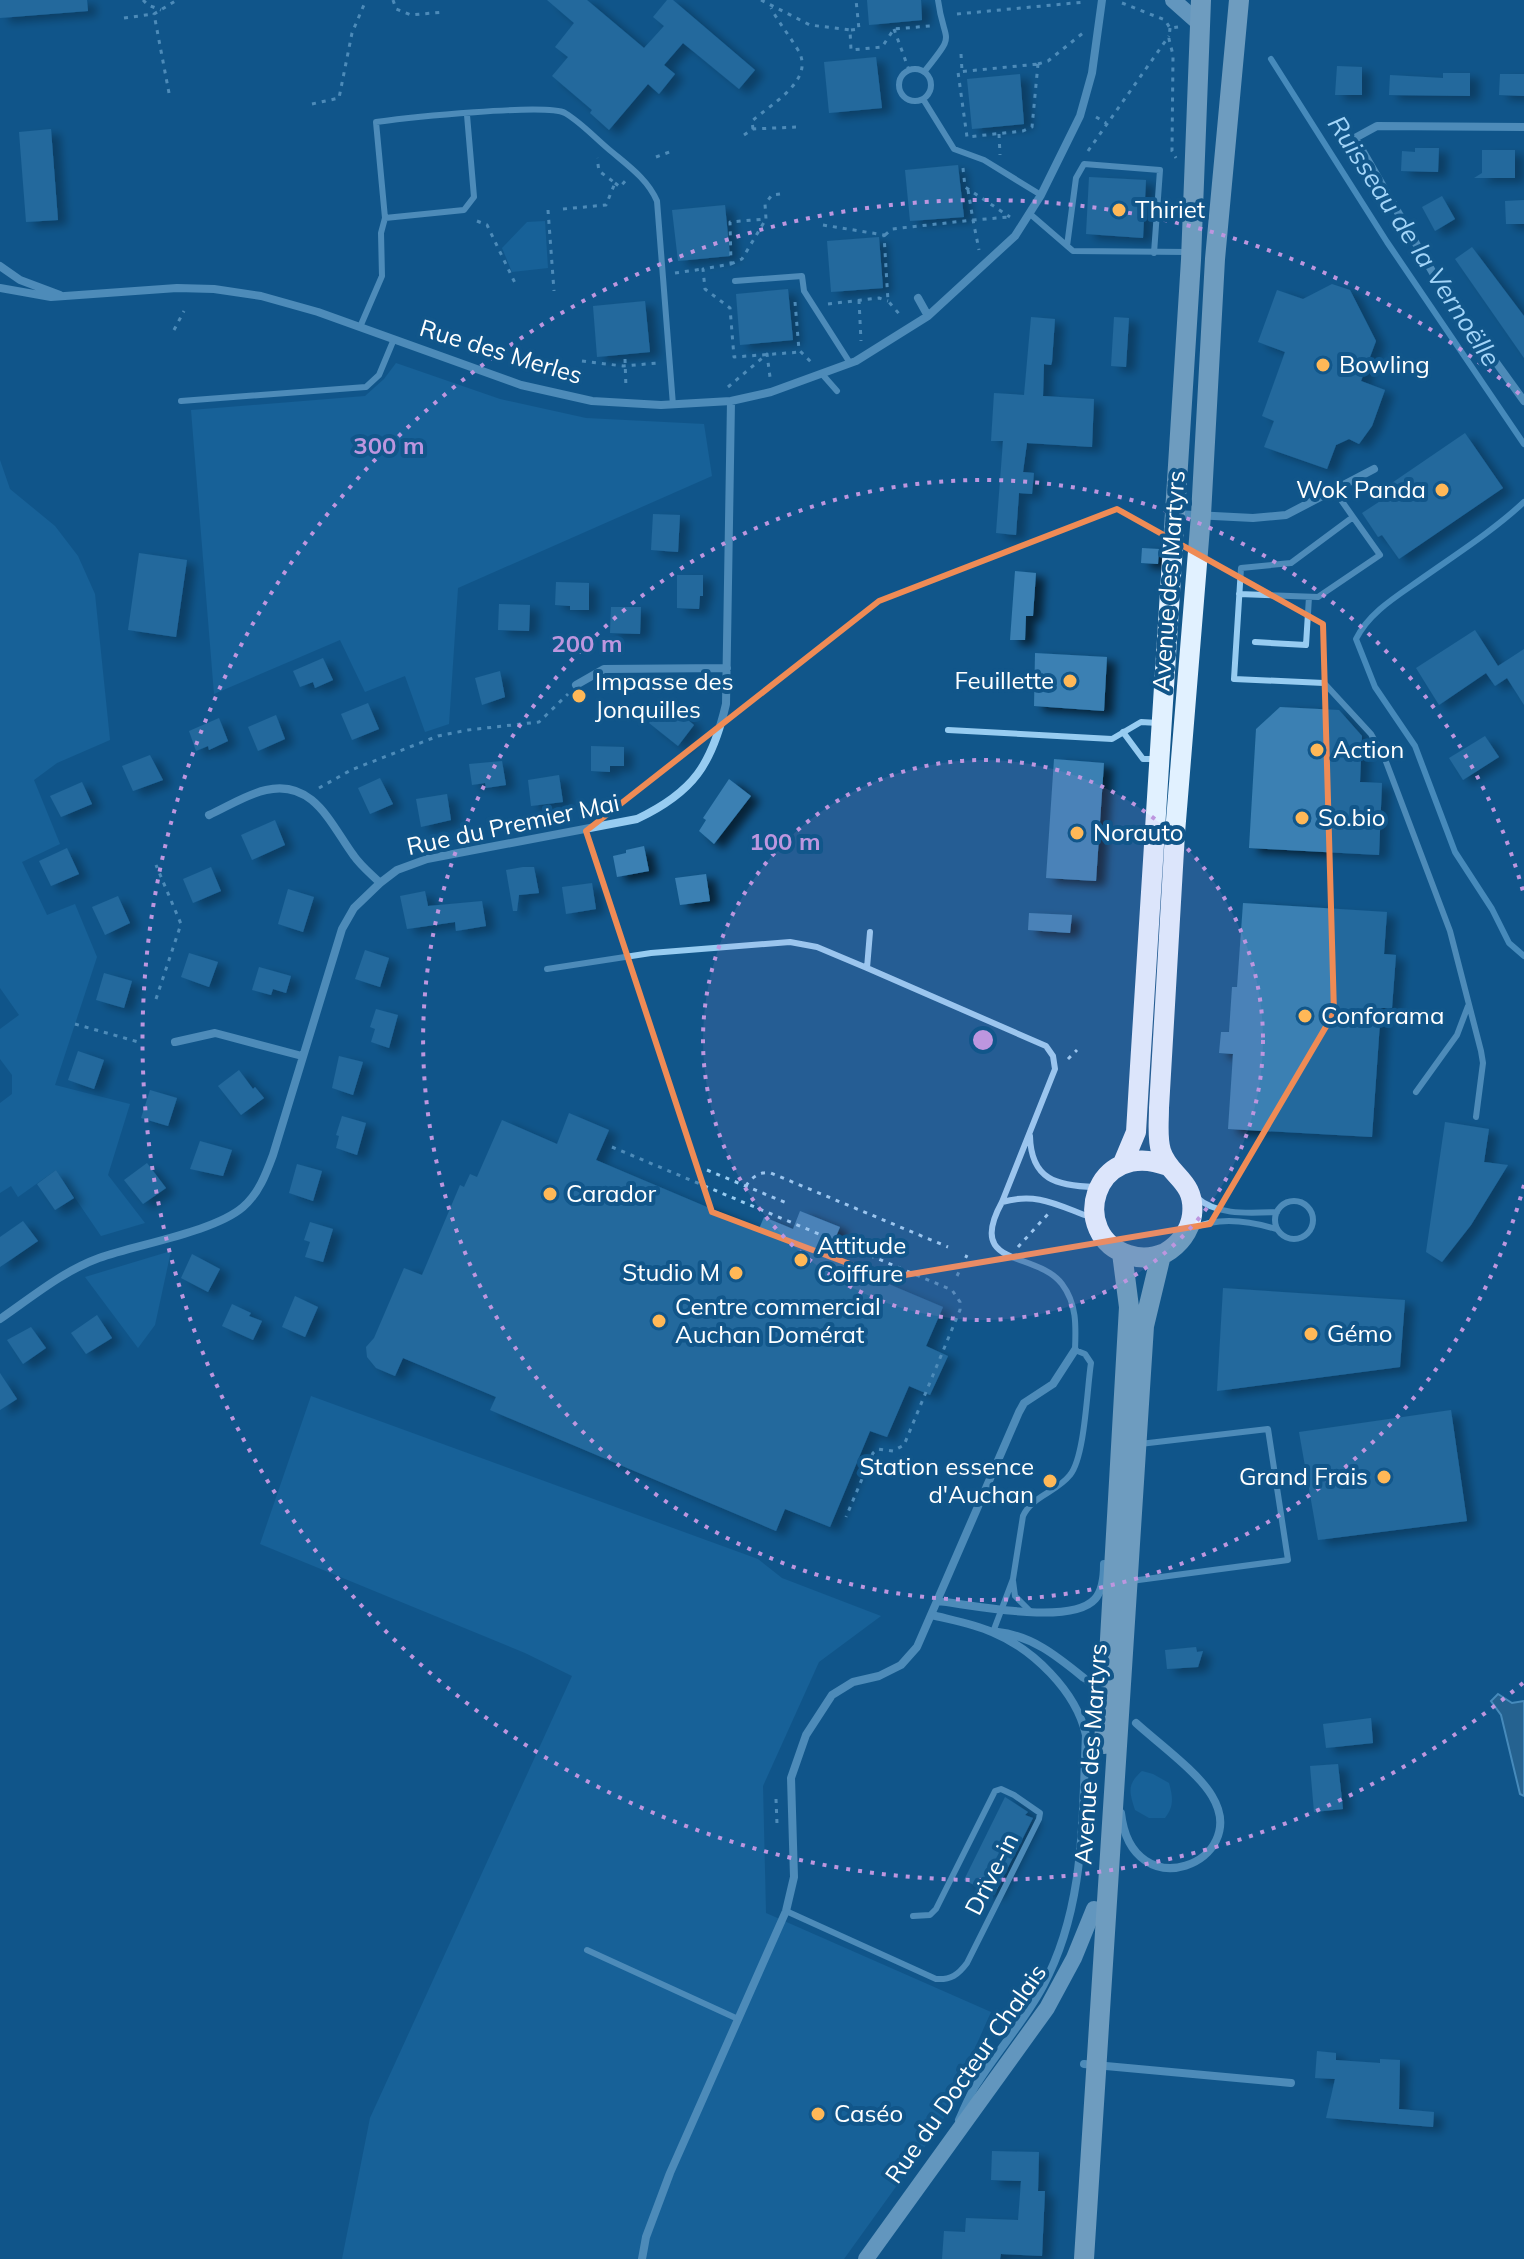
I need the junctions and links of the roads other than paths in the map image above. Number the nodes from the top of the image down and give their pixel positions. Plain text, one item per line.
1 (938, 0) edge
2 (1173, 0) edge
3 (1201, 0) edge
4 (1239, 0) edge
5 (1102, 1) edge
6 (1191, 26) junction
7 (924, 72) junction
8 (923, 99) junction
9 (467, 115) junction
10 (1524, 127) edge
11 (1041, 195) junction
12 (1029, 213) junction
13 (385, 218) junction
14 (1067, 246) junction
15 (1192, 252) junction
16 (1154, 253) junction
17 (0, 266) edge
18 (735, 281) dead end
19 (0, 288) edge
20 (64, 297) junction
21 (918, 298) dead end
22 (928, 316) junction
23 (360, 327) junction
24 (394, 339) junction
25 (850, 363) junction
26 (822, 374) junction
27 (837, 391) dead end
28 (181, 401) dead end
29 (731, 401) junction
30 (1524, 401) edge
31 (673, 405) junction
32 (1374, 469) dead end
33 (1334, 490) junction
34 (1175, 514) junction
35 (1201, 515) junction
36 (1353, 517) junction
37 (1239, 594) junction
38 (1309, 597) junction
39 (1255, 642) dead end
40 (727, 668) junction
41 (576, 685) road end
42 (1162, 723) junction
43 (948, 730) dead end
44 (1123, 732) junction
45 (1160, 759) junction
46 (1166, 789) dead end
47 (1169, 803) dead end
48 (209, 815) dead end
49 (1175, 833) junction
50 (380, 883) junction
51 (870, 932) dead end
52 (867, 968) junction
53 (547, 969) dead end
54 (1469, 1002) junction
55 (175, 1042) dead end
56 (302, 1056) junction
57 (1416, 1092) dead end
58 (1476, 1117) dead end
59 (1030, 1132) junction
60 (1123, 1163) junction
61 (1168, 1166) junction
62 (1099, 1187) junction
63 (1189, 1191) junction
64 (1002, 1202) junction
65 (1277, 1212) junction
66 (1095, 1219) junction
67 (1278, 1230) junction
68 (1187, 1231) junction
69 (1122, 1253) junction
70 (1161, 1255) junction
71 (0, 1319) edge
72 (1075, 1350) junction
73 (1122, 1429) junction
74 (1136, 1445) junction
75 (1013, 1579) junction
76 (1128, 1581) junction
77 (938, 1601) junction
78 (1002, 1609) junction
79 (1033, 1613) junction
80 (932, 1615) junction
81 (993, 1632) junction
82 (1084, 1678) tunnel mouth
83 (1136, 1723) dead end
84 (1116, 1758) junction
85 (1094, 1909) junction
86 (786, 1911) junction
87 (913, 1916) dead end
88 (587, 1950) dead end
89 (738, 2019) junction
90 (1091, 2065) junction
91 (1291, 2083) dead end
92 (944, 2150) junction
93 (642, 2259) edge
94 (866, 2259) edge
95 (1070, 2259) edge
96 (1084, 2259) edge

1 - 7 lane
2 - 6 main road
3 - 6 main road, Avenue des Martyrs
4 - 35 main road, Avenue des Martyrs
5 - 11 street, Rue des Merles
6 - 15 main road, Avenue des Martyrs
7 - 8 lane
7 - 8 lane
8 - 11 lane
9 - 13 lane
9 - 13 lane
9 - 31 lane
10 - 30 street
11 - 12 street, Rue des Merles
12 - 14 lane
12 - 22 street, Rue des Merles
13 - 23 lane
14 - 16 lane
14 - 16 lane
15 - 16 lane
15 - 34 main road, Avenue des Martyrs
17 - 20 street, Rue des Merles
18 - 25 lane
19 - 20 street, Rue des Merles
20 - 23 street, Rue des Merles
21 - 22 street
22 - 25 street, Rue des Merles
23 - 24 street, Rue des Merles
24 - 28 lane
24 - 31 street, Rue des Merles
25 - 26 street, Rue des Merles
26 - 27 lane
26 - 29 street, Rue des Merles
29 - 31 street, Rue des Merles
29 - 40 street, Rue du Premier Mai
32 - 33 street
33 - 35 street
33 - 36 lane
34 - 35 street
34 - 42 main road, Avenue des Martyrs
35 - 49 main road, Avenue des Martyrs
36 - 37 lane
36 - 38 lane
37 - 38 lane
37 - 54 lane
38 - 39 lane
40 - 41 street
40 - 50 street, Rue du Premier Mai
42 - 44 lane
42 - 45 main road, Avenue des Martyrs
43 - 44 lane
44 - 45 lane
45 - 46 lane
45 - 60 main road, Avenue des Martyrs
47 - 49 lane
48 - 50 street
49 - 61 main road, Avenue des Martyrs
50 - 56 street, Rue du Premier Mai
51 - 52 lane
52 - 53 lane
52 - 59 lane
54 - 57 lane
54 - 58 lane
55 - 56 street
56 - 71 street, Rue du Premier Mai
59 - 62 lane
59 - 64 lane
60 - 61 main road
60 - 62 main road
61 - 63 main road
62 - 66 main road
63 - 65 lane
63 - 68 main road
64 - 66 lane
64 - 72 lane
65 - 67 lane
65 - 67 lane
66 - 69 main road
67 - 68 lane
68 - 70 main road
69 - 70 main road
69 - 73 main road, Avenue des Martyrs
70 - 74 main road, Avenue des Martyrs
72 - 75 lane
72 - 77 street
73 - 79 street
73 - 85 main road, Avenue des Martyrs
74 - 76 main road, Avenue des Martyrs
74 - 76 lane
75 - 78 lane
75 - 79 lane
76 - 84 main road, Avenue des Martyrs
77 - 78 street
77 - 80 street
78 - 79 street
78 - 81 lane
80 - 81 street
80 - 86 street
81 - 82 street
81 - 92 street
83 - 84 street
84 - 90 main road, Avenue des Martyrs
85 - 90 main road, Avenue des Martyrs
85 - 92 main road, Rue du Docteur Chalais
86 - 87 lane, Drive-in
86 - 89 street
88 - 89 lane
89 - 93 street
90 - 91 street
90 - 95 main road, Avenue des Martyrs
90 - 96 main road, Avenue des Martyrs
92 - 94 main road, Rue du Docteur Chalais

